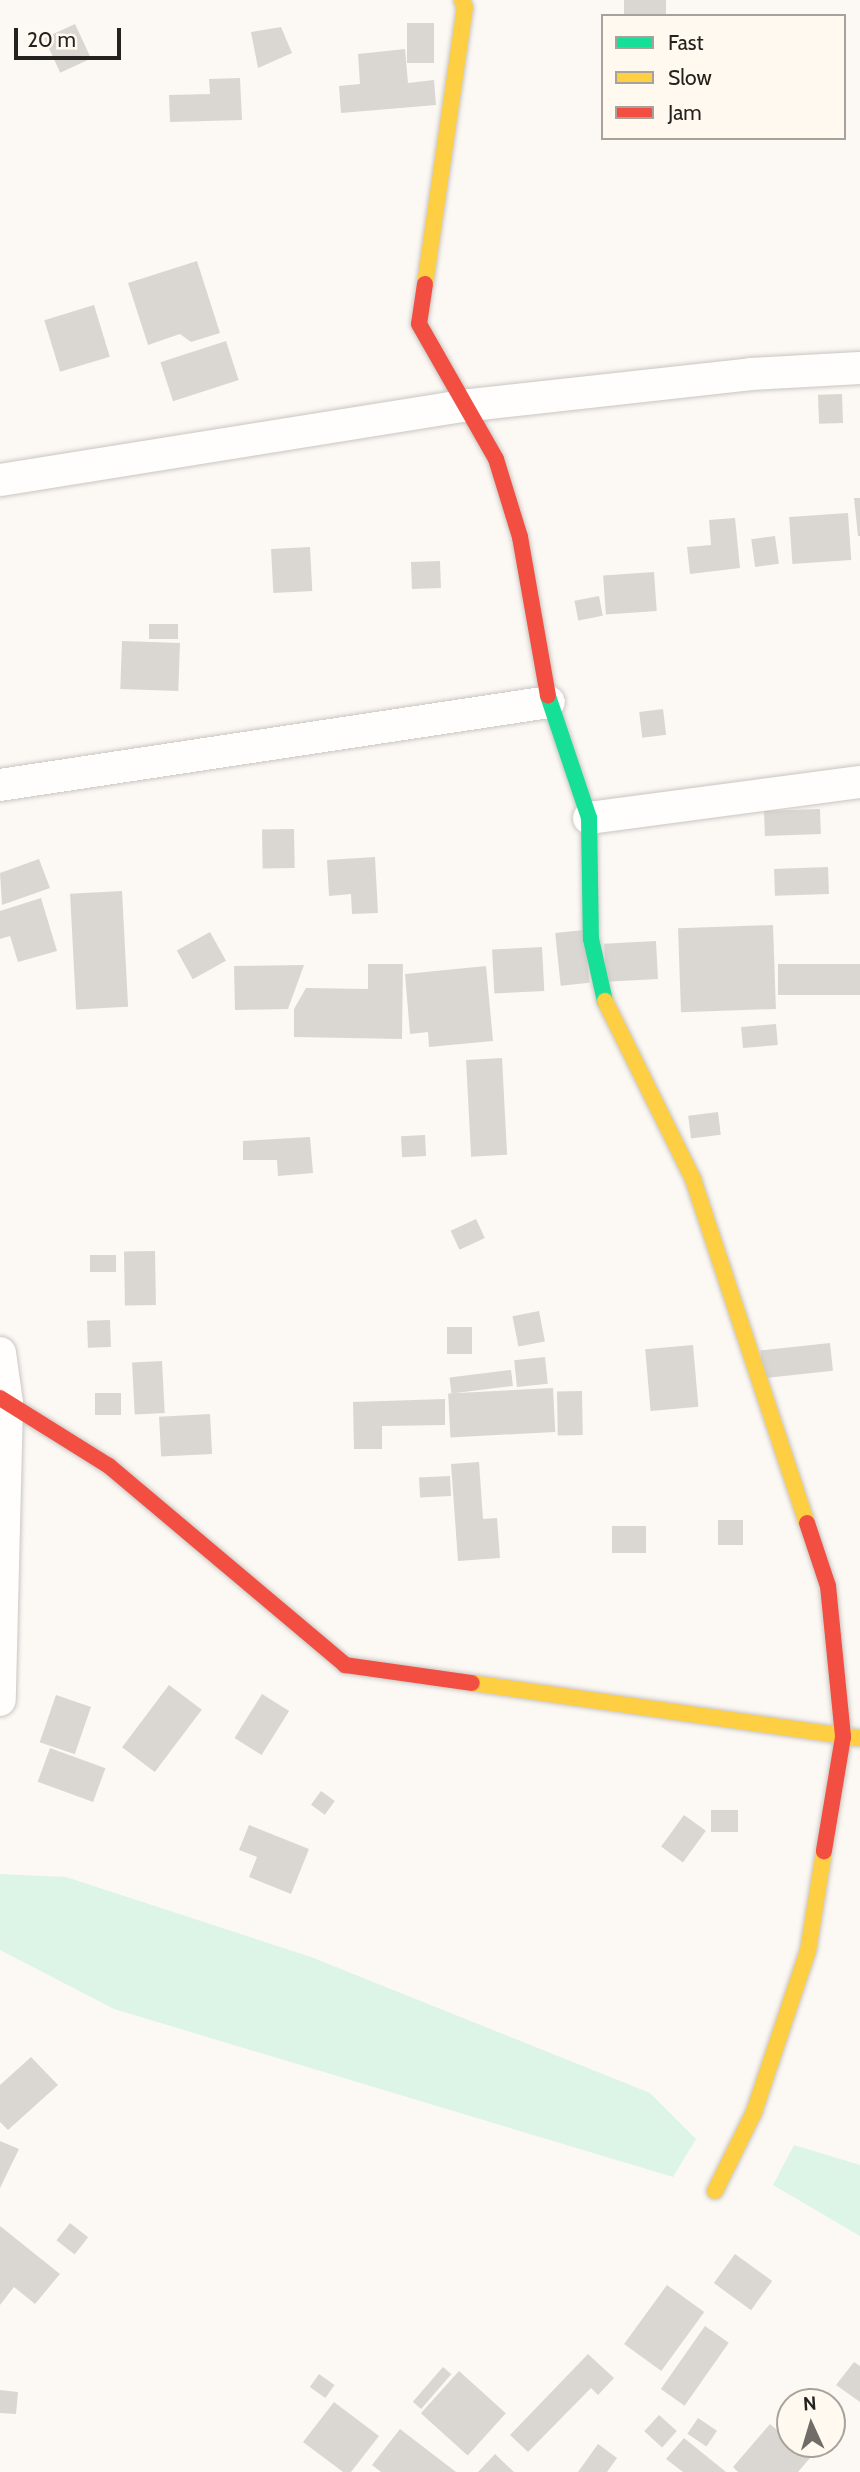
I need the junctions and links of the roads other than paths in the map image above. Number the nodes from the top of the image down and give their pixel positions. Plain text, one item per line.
1 (461, 0) edge
2 (860, 368) edge
3 (462, 407) junction
4 (0, 480) edge
5 (549, 702) junction
6 (860, 782) edge
7 (0, 785) edge
8 (589, 817) junction
9 (0, 1353) edge
10 (4, 1400) edge
11 (0, 1700) edge
12 (843, 1737) junction
13 (860, 1738) edge
14 (715, 2191) dead end

1 - 3 street
2 - 3 street
3 - 4 street
3 - 5 street
5 - 7 street
5 - 8 street
6 - 8 street
8 - 12 street
9 - 10 street
10 - 11 street
10 - 12 street
12 - 13 street
12 - 14 street

